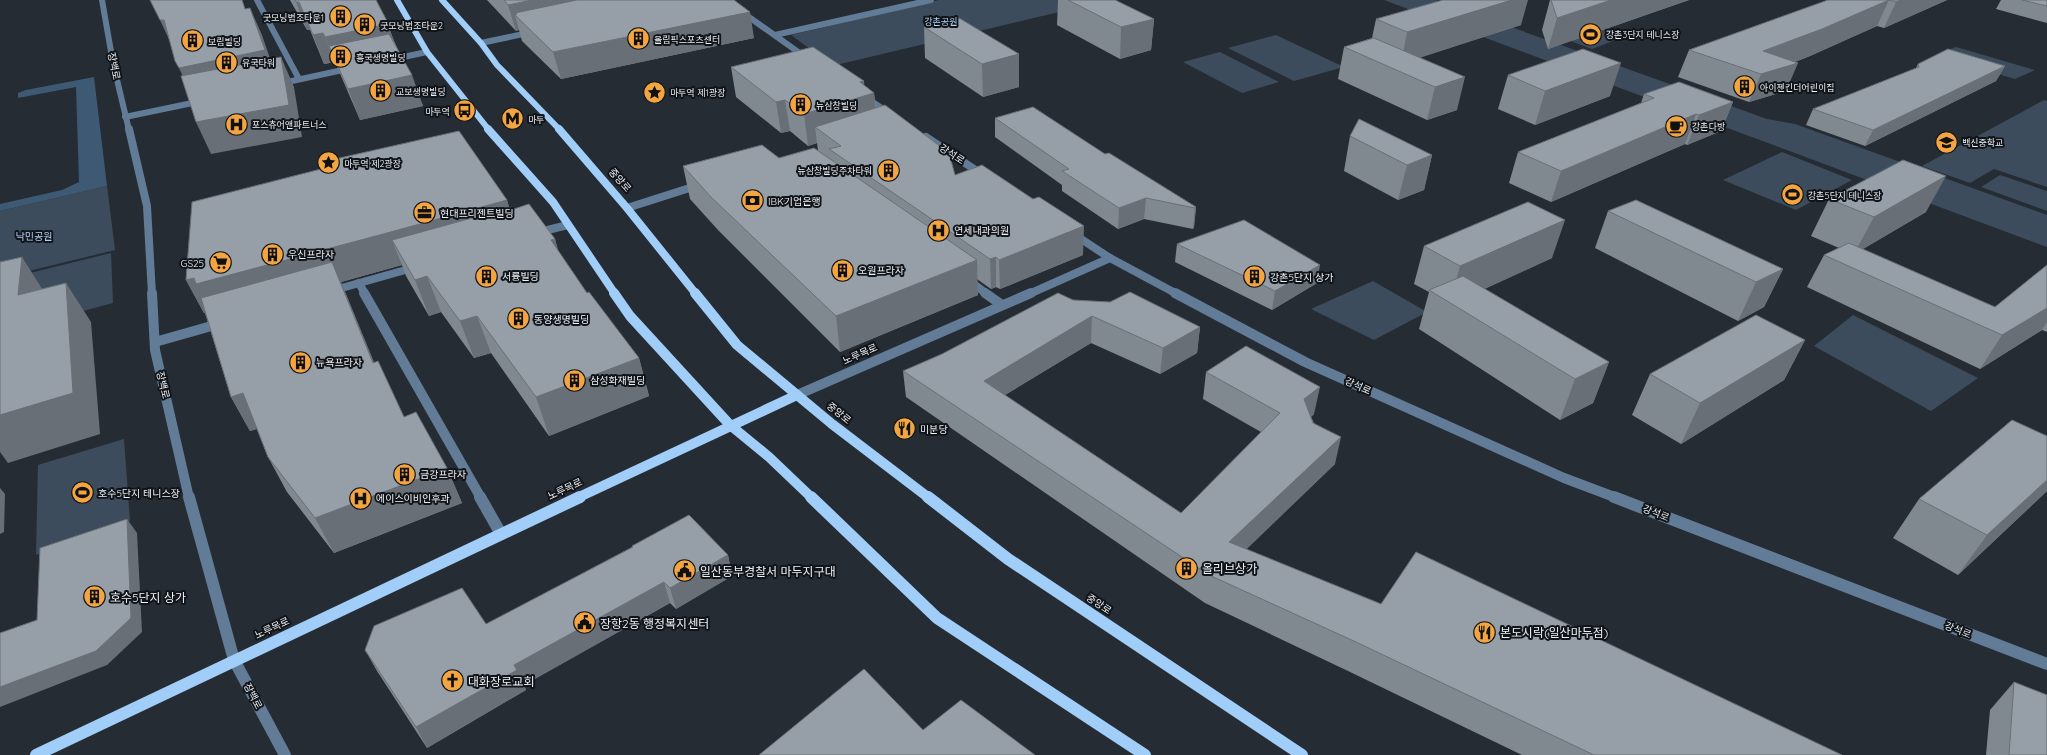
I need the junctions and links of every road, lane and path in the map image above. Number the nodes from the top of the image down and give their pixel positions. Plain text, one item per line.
1 (102, 0) edge
2 (257, 0) edge
3 (397, 0) edge
4 (442, 0) edge
5 (725, 0) edge
6 (931, 0) edge
7 (543, 30) edge
8 (775, 36) junction
9 (481, 44) junction
10 (427, 52) junction
11 (382, 62) edge
12 (360, 66) edge
13 (818, 66) edge
14 (299, 79) junction
15 (269, 86) edge
16 (857, 92) edge
17 (209, 99) edge
18 (125, 117) junction
19 (897, 118) edge
20 (916, 131) edge
21 (711, 182) edge
22 (995, 182) edge
23 (627, 208) junction
24 (568, 225) junction
25 (1060, 225) edge
26 (528, 235) edge
27 (1110, 258) junction
28 (428, 263) edge
29 (958, 274) edge
30 (359, 283) junction
31 (322, 294) edge
32 (1002, 305) junction
33 (231, 320) edge
34 (155, 342) junction
35 (797, 395) junction
36 (730, 425) junction
37 (502, 534) junction
38 (234, 660) junction
39 (2047, 664) edge
40 (36, 755) edge
41 (285, 755) edge
42 (1145, 755) edge
43 (1302, 755) edge

1 - 18 street, 장백로
2 - 14 street
3 - 10 main road
4 - 9 main road, 중앙로
5 - 8 street
6 - 8 street
7 - 9 street
8 - 13 street
9 - 23 main road, 중앙로
10 - 11 street
10 - 24 main road
12 - 14 street
14 - 15 street
16 - 19 street
17 - 18 street
18 - 34 street, 장백로
20 - 22 street, 강석로
21 - 23 street
23 - 35 main road, 중앙로
24 - 26 street
24 - 36 main road
25 - 27 street, 강석로
27 - 32 street, 노루목로
27 - 39 street, 강석로
28 - 30 street
29 - 32 street
30 - 31 street
30 - 37 street
32 - 35 street, 노루목로
33 - 34 street
34 - 38 street, 장백로
35 - 36 main road, 노루목로
35 - 43 main road, 중앙로
36 - 37 main road, 노루목로
36 - 42 main road
37 - 38 main road, 노루목로
38 - 40 main road, 노루목로
38 - 41 street, 장백로

